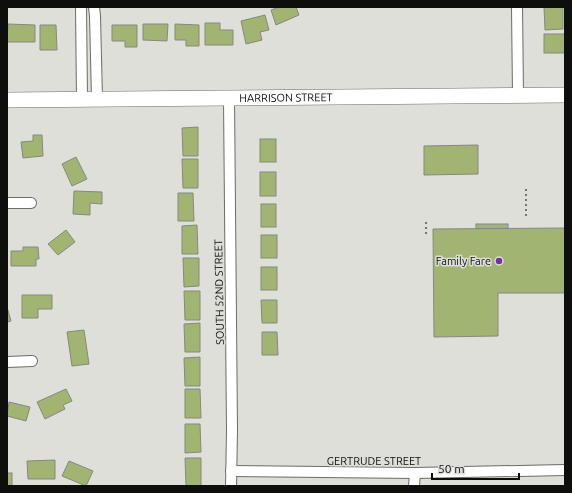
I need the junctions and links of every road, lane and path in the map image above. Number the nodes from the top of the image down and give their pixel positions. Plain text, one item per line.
1 (81, 7) edge
2 (94, 7) edge
3 (518, 7) edge
4 (518, 95) junction
5 (565, 95) edge
6 (229, 98) junction
7 (82, 99) junction
8 (97, 99) junction
9 (7, 100) edge
10 (526, 189) dead end
11 (31, 202) dead end
12 (7, 203) edge
13 (526, 217) dead end
14 (426, 222) dead end
15 (426, 235) dead end
16 (32, 361) dead end
17 (7, 362) edge
18 (565, 470) edge
19 (231, 471) junction
20 (415, 473) junction
21 (231, 486) edge
22 (414, 486) edge

1 - 7 street
2 - 8 street
3 - 4 street
4 - 5 main road, HARRISON STREET
4 - 6 main road, HARRISON STREET
6 - 8 main road, HARRISON STREET
6 - 19 street, SOUTH 52ND STREET
7 - 8 main road, HARRISON STREET
7 - 9 main road, HARRISON STREET
10 - 13 path
11 - 12 street
14 - 15 path
16 - 17 street
18 - 20 street, GERTRUDE STREET
19 - 20 street, GERTRUDE STREET
19 - 21 street, SOUTH 52ND STREET
20 - 22 street

